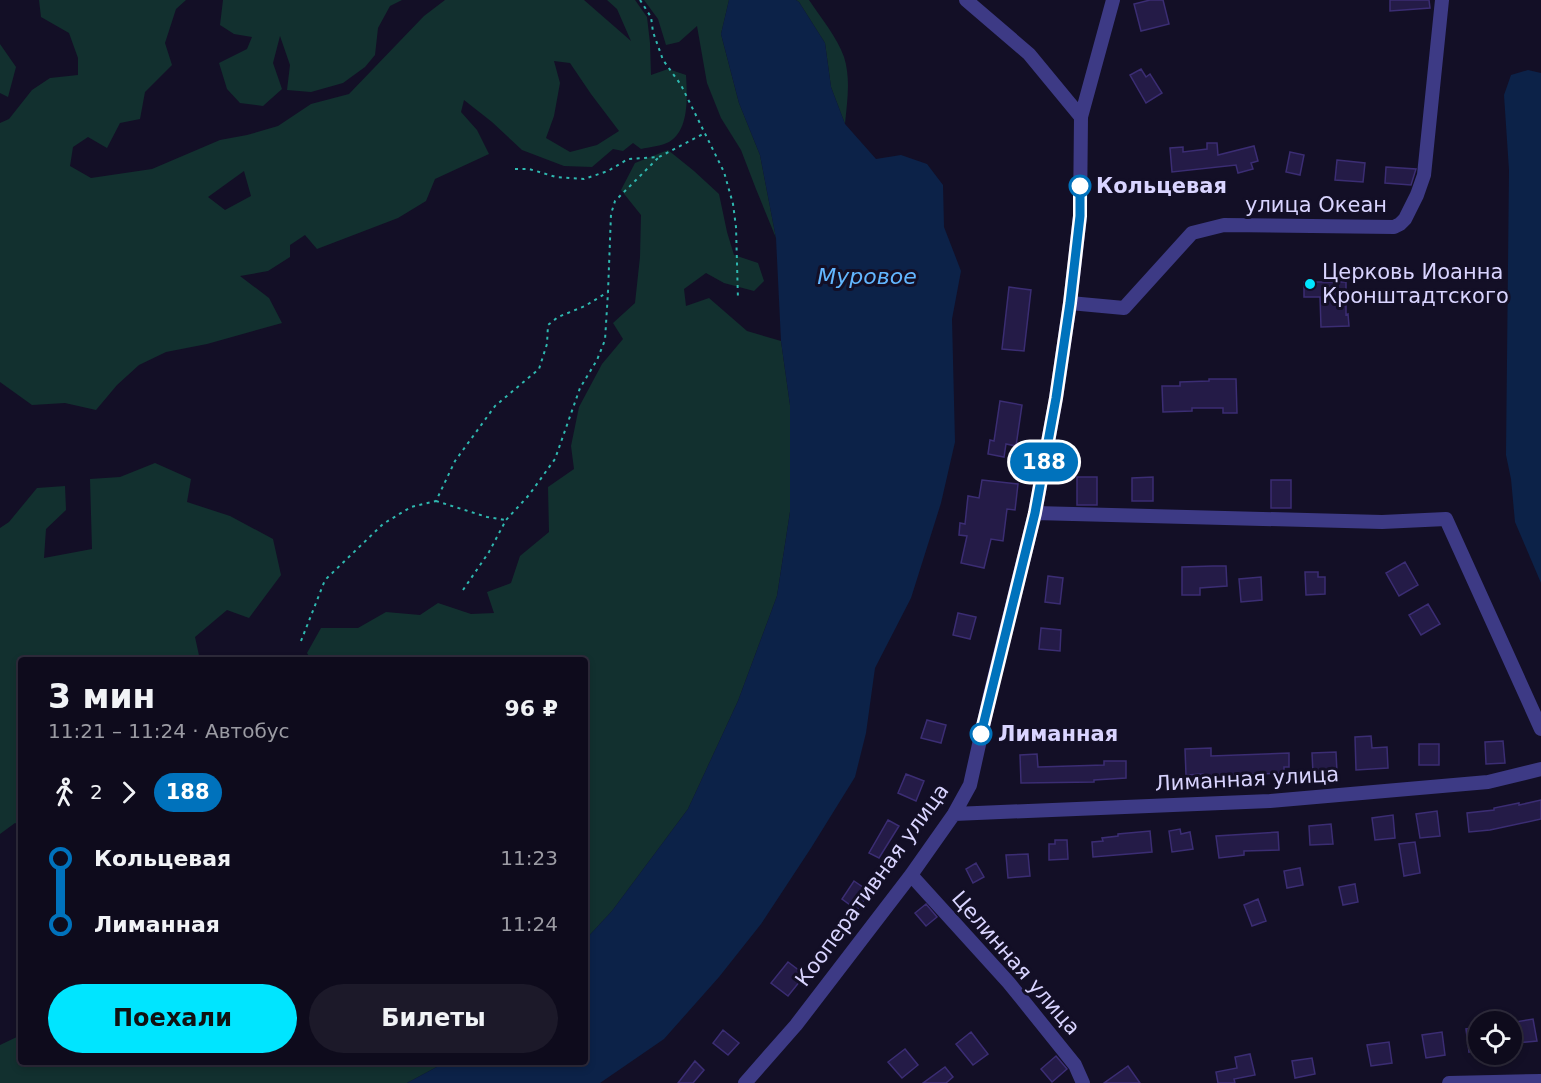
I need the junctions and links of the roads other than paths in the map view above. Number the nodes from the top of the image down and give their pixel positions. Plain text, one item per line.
1 (966, 0) edge
2 (1113, 0) edge
3 (1442, 0) edge
4 (1082, 117) junction
5 (1070, 303) junction
6 (1035, 513) junction
7 (1541, 729) edge
8 (1541, 769) edge
9 (954, 814) junction
10 (911, 875) junction
11 (1541, 1081) edge
12 (745, 1083) edge
13 (1083, 1083) edge
14 (1449, 1083) edge

1 - 4 street
2 - 4 street, Кооперативная улица
3 - 5 street, улица Океан
4 - 5 street, Кооперативная улица
5 - 6 street, Кооперативная улица
6 - 7 street
6 - 9 street, Кооперативная улица
8 - 9 street, Лиманная улица
9 - 10 street, Кооперативная улица
10 - 12 street, Кооперативная улица
10 - 13 street, Целинная улица
11 - 14 street

